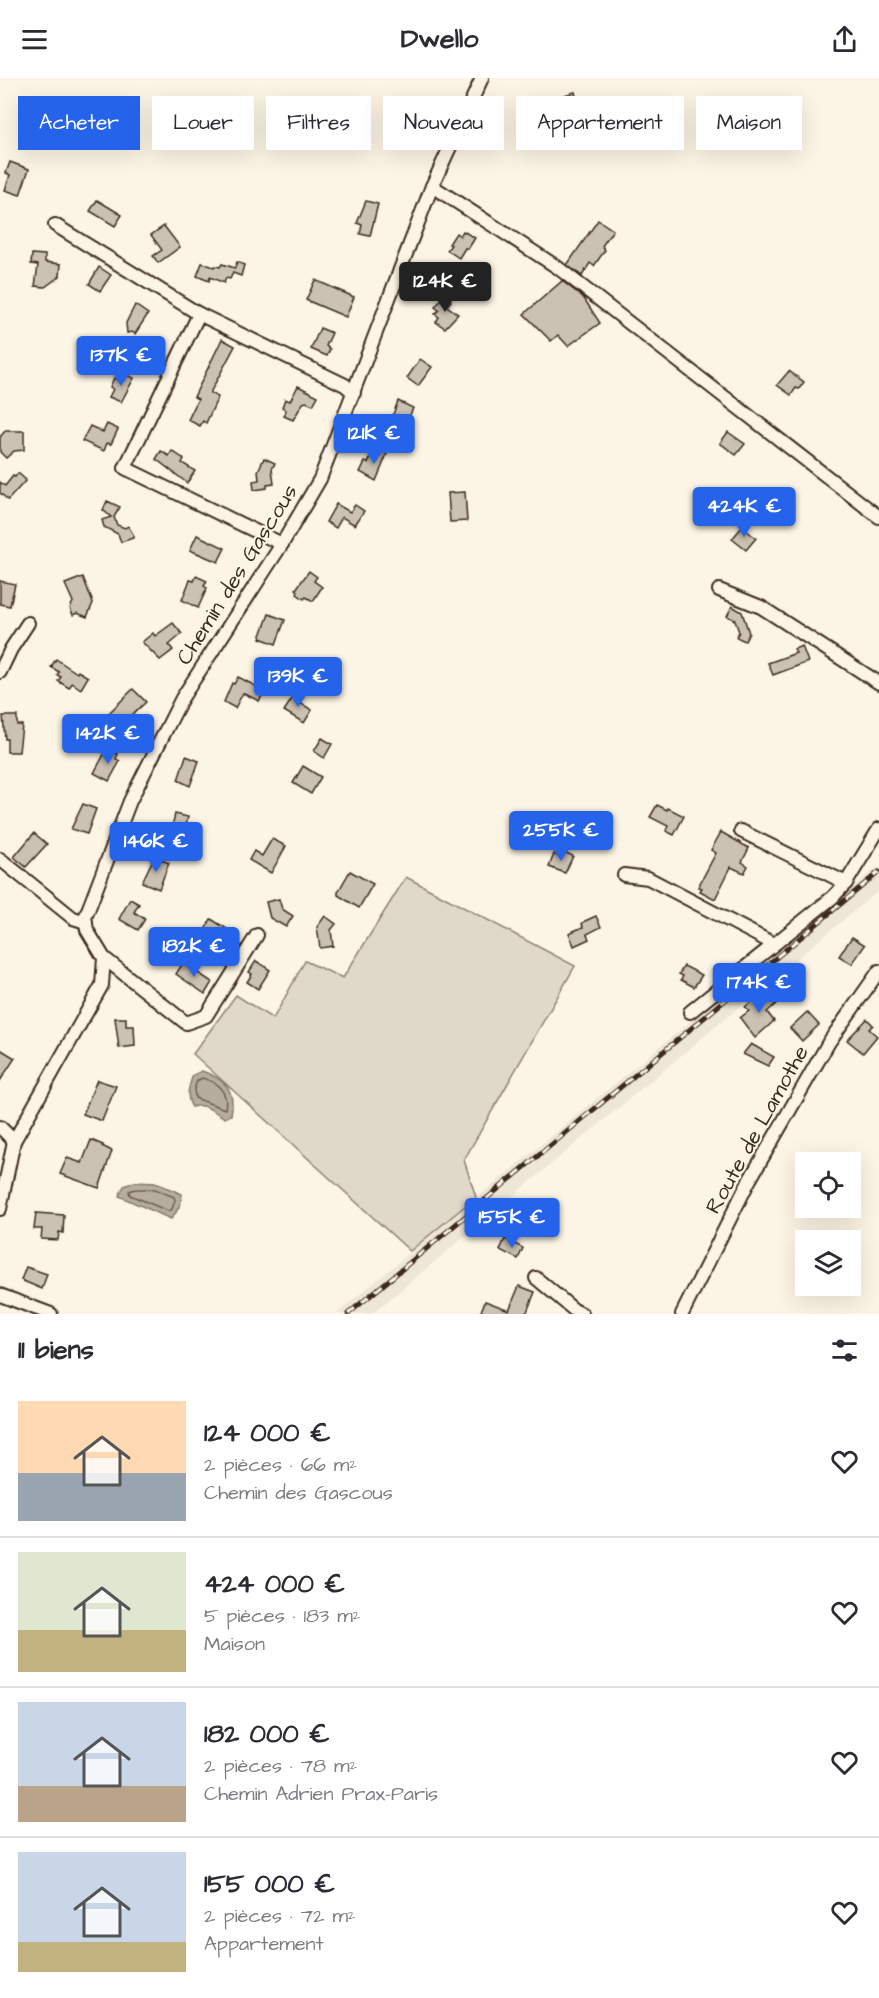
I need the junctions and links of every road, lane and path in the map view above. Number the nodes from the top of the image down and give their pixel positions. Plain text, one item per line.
1 (482, 78) edge
2 (432, 186) junction
3 (54, 225) dead end
4 (199, 314) junction
5 (354, 393) junction
6 (879, 517) edge
7 (282, 544) junction
8 (720, 590) dead end
9 (28, 623) dead end
10 (0, 672) edge
11 (879, 683) edge
12 (879, 829) edge
13 (741, 831) dead end
14 (0, 859) edge
15 (624, 875) dead end
16 (846, 883) junction
17 (86, 922) junction
18 (258, 935) dead end
19 (774, 944) junction
20 (104, 958) junction
21 (879, 971) edge
22 (690, 1012) dead end
23 (0, 1127) edge
24 (14, 1141) junction
25 (0, 1209) edge
26 (536, 1278) dead end
27 (0, 1295) edge
28 (51, 1314) edge
29 (582, 1314) edge
30 (682, 1314) edge

1 - 2 street, Chemin des Gascous
2 - 5 street, Chemin des Gascous
2 - 6 street
3 - 4 street
4 - 5 street
4 - 7 street
5 - 7 street, Chemin des Gascous
7 - 17 street, Chemin des Gascous
8 - 11 street
9 - 10 street
12 - 16 street
13 - 16 street
14 - 17 street
15 - 19 street
16 - 19 street
17 - 20 street
18 - 20 street
19 - 22 street
20 - 24 street
21 - 30 street, Route de Lamothe
23 - 24 street
24 - 25 street
26 - 29 street
27 - 28 street

